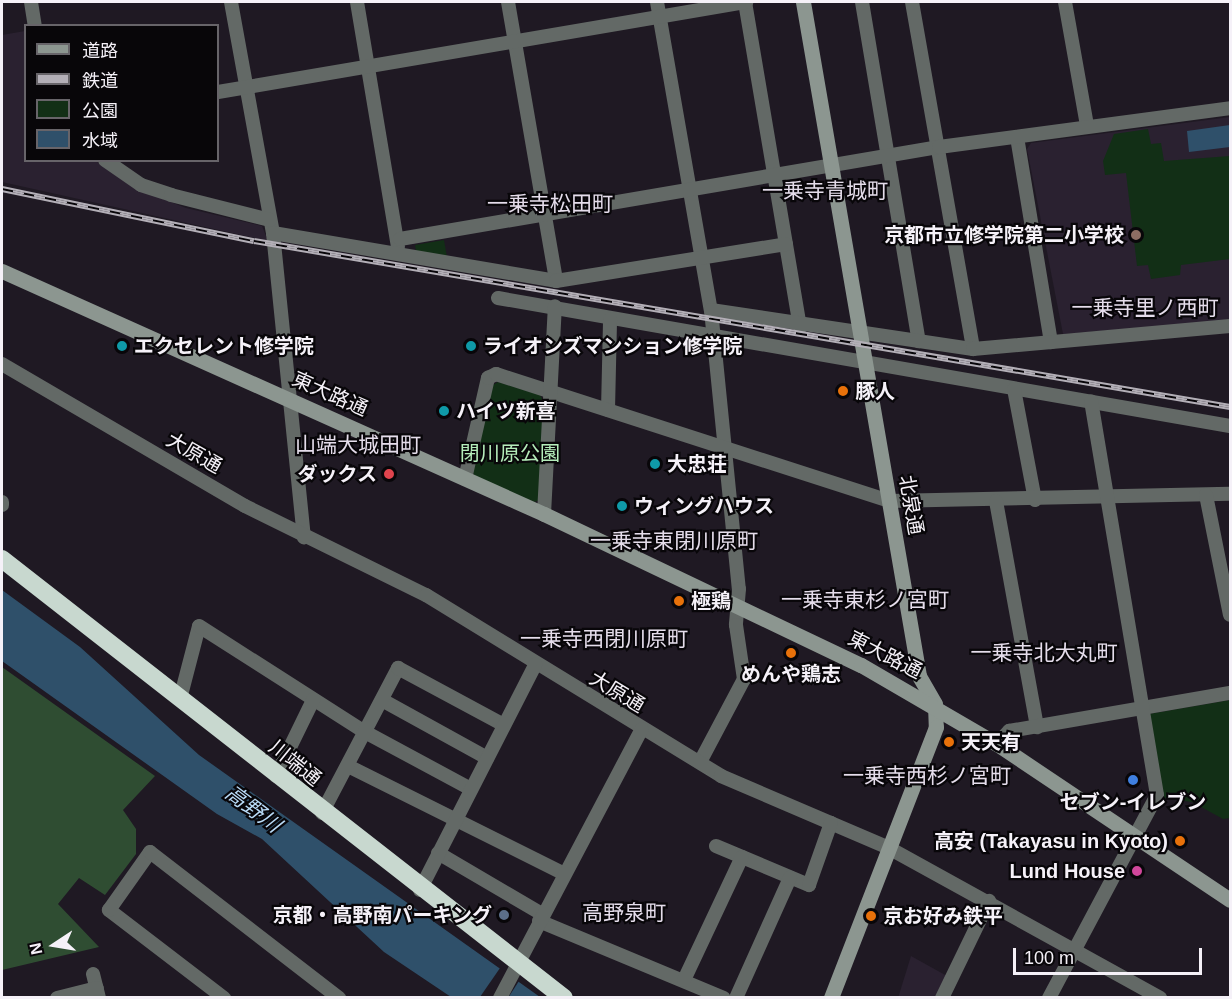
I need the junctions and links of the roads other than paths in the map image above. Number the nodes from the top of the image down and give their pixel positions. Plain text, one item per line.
1 (31, 2) edge
2 (231, 2) edge
3 (357, 2) edge
4 (508, 2) edge
5 (657, 2) edge
6 (746, 2) edge
7 (803, 2) edge
8 (862, 2) edge
9 (912, 2) edge
10 (1065, 2) edge
11 (659, 16) junction
12 (35, 24) edge
13 (514, 40) junction
14 (368, 66) junction
15 (245, 87) junction
16 (219, 92) edge
17 (1230, 108) edge
18 (1087, 126) junction
19 (1017, 137) junction
20 (939, 147) junction
21 (890, 155) junction
22 (108, 162) edge
23 (831, 165) junction
24 (775, 176) junction
25 (690, 191) junction
26 (545, 214) junction
27 (272, 227) junction
28 (786, 244) junction
29 (398, 246) junction
30 (702, 258) junction
31 (2, 272) edge
32 (556, 281) junction
33 (498, 298) dead end
34 (555, 306) junction
35 (711, 310) junction
36 (610, 319) junction
37 (1230, 326) edge
38 (800, 327) junction
39 (860, 332) junction
40 (714, 335) junction
41 (919, 341) junction
42 (1051, 342) junction
43 (973, 349) junction
44 (865, 361) junction
45 (2, 364) edge
46 (1014, 389) junction
47 (550, 391) junction
48 (292, 400) junction
49 (1091, 402) junction
50 (608, 410) junction
51 (1230, 426) edge
52 (725, 448) junction
53 (465, 479) junction
54 (1230, 494) edge
55 (1206, 495) junction
56 (1105, 498) junction
57 (1035, 500) junction
58 (889, 501) junction
59 (996, 501) junction
60 (544, 514) junction
61 (304, 537) junction
62 (2, 559) edge
63 (737, 603) junction
64 (1230, 615) edge
65 (535, 665) junction
66 (1230, 693) edge
67 (180, 699) junction
68 (313, 700) junction
69 (382, 700) junction
70 (935, 704) junction
71 (1141, 708) junction
72 (504, 724) junction
73 (1036, 727) junction
74 (642, 729) junction
75 (365, 732) junction
76 (997, 744) junction
77 (487, 758) junction
78 (700, 762) junction
79 (348, 766) junction
80 (276, 776) junction
81 (471, 789) junction
82 (322, 813) junction
83 (456, 819) junction
84 (831, 823) junction
85 (1136, 837) junction
86 (716, 846) dead end
87 (887, 847) junction
88 (438, 853) junction
89 (742, 857) junction
90 (565, 874) junction
91 (790, 878) junction
92 (420, 890) junction
93 (1230, 900) edge
94 (989, 901) junction
95 (541, 917) junction
96 (1072, 949) junction
97 (517, 973) junction
98 (684, 980) junction
99 (96, 986) edge
100 (696, 992) edge
101 (57, 998) edge
102 (224, 998) edge
103 (339, 998) edge
104 (500, 998) edge
105 (564, 998) edge
106 (724, 998) edge
107 (736, 998) edge
108 (831, 998) edge
109 (942, 998) edge
110 (1049, 998) edge
111 (1160, 998) edge

1 - 12 street
2 - 15 street
3 - 14 street
4 - 13 street
5 - 11 street
6 - 11 street
6 - 24 street
7 - 23 street, 北泉通
8 - 21 street
9 - 20 street
10 - 18 street
11 - 13 street
11 - 25 street
13 - 14 street
13 - 26 street
14 - 15 street
14 - 29 street
15 - 16 street
15 - 27 street
17 - 18 street
18 - 19 street
19 - 20 street
19 - 42 street
20 - 21 street
20 - 43 street
21 - 23 street
21 - 41 street
22 - 27 street
23 - 24 street
23 - 39 street, 北泉通
24 - 25 street
24 - 28 street
25 - 26 street
25 - 30 street
26 - 29 street
26 - 32 street
27 - 29 street
27 - 48 street
28 - 30 street
28 - 38 street
29 - 32 street
30 - 32 street
30 - 35 street
31 - 48 street, 東大路通
33 - 34 street
34 - 36 street
34 - 47 street
35 - 38 street
35 - 40 street
36 - 40 street
36 - 50 street
37 - 42 street
38 - 39 street
39 - 41 street
39 - 44 street, 北泉通
40 - 44 street
40 - 52 street
41 - 43 street
42 - 43 street
44 - 46 street
44 - 58 street, 北泉通
45 - 61 street, 大原通
46 - 49 street
46 - 57 street
47 - 50 street
47 - 53 street
47 - 60 street
48 - 53 street, 東大路通
48 - 61 street
49 - 51 street
49 - 56 street
50 - 52 street
52 - 58 street
52 - 63 street
53 - 60 street, 東大路通
54 - 55 street
55 - 56 street
55 - 64 street
56 - 57 street
56 - 71 street
57 - 59 street
58 - 59 street
58 - 70 street, 北泉通
59 - 73 street
60 - 63 street, 東大路通
61 - 65 street, 大原通
62 - 67 highway, 川端通
63 - 70 street, 東大路通
63 - 78 street
65 - 72 street
65 - 74 street, 大原通
66 - 71 street
67 - 68 street
67 - 80 highway, 川端通
68 - 75 street
68 - 80 street
69 - 72 street
69 - 75 street
69 - 77 street
70 - 76 street, 東大路通
70 - 87 street
71 - 73 street
71 - 85 street
72 - 77 street
73 - 76 street
74 - 78 street, 大原通
74 - 90 street
75 - 79 street
75 - 81 street
76 - 85 street, 東大路通
77 - 81 street
78 - 84 street, 大原通
79 - 82 street
79 - 83 street
80 - 82 highway, 川端通
81 - 83 street
82 - 92 highway, 川端通
83 - 88 street
83 - 90 street
84 - 87 street, 大原通
84 - 91 street
85 - 93 street, 東大路通
85 - 96 street
86 - 89 street
87 - 94 street, 大原通
87 - 108 street
88 - 92 street
88 - 95 street
89 - 91 street
89 - 98 street
90 - 95 street
91 - 107 street
92 - 97 highway, 川端通
94 - 96 street, 大原通
94 - 109 street
95 - 97 street
95 - 98 street
96 - 110 street
96 - 111 street, 大原通
97 - 104 street
97 - 105 highway, 川端通
98 - 100 street
99 - 101 street
100 - 106 street
102 - 103 street

